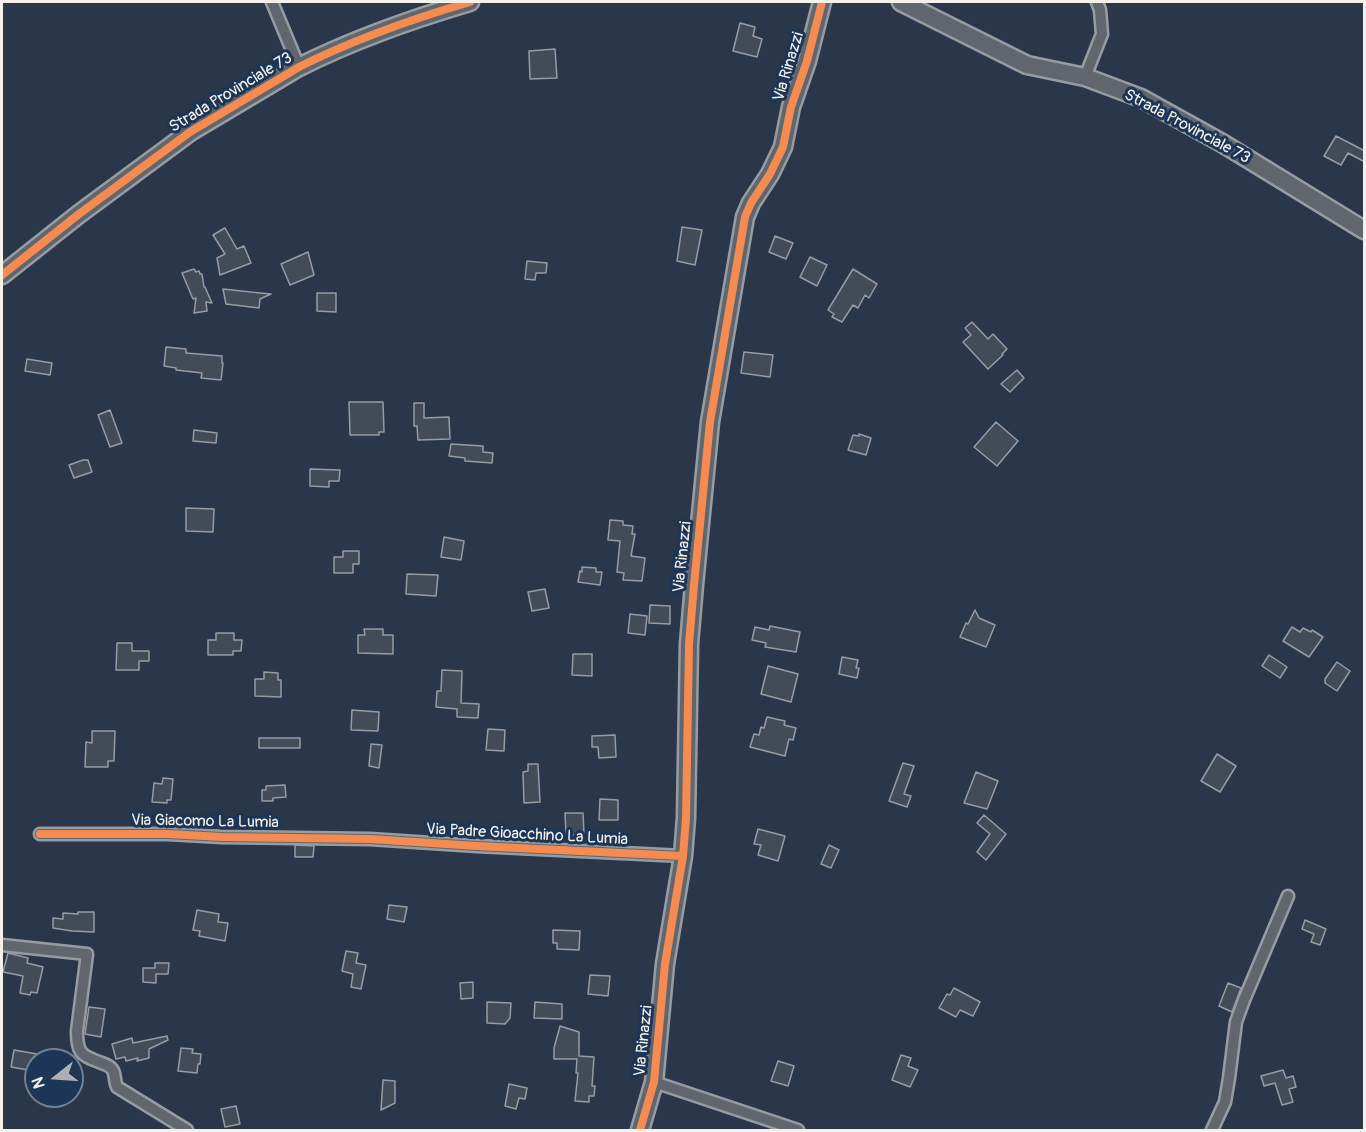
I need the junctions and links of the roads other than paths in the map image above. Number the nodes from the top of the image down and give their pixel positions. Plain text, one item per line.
1 (272, 2) edge
2 (470, 2) edge
3 (822, 2) edge
4 (901, 2) edge
5 (1097, 2) edge
6 (298, 67) junction
7 (1085, 77) junction
8 (1365, 230) edge
9 (2, 275) edge
10 (40, 834) dead end
11 (370, 839) joint
12 (683, 856) junction
13 (1288, 896) dead end
14 (2, 945) edge
15 (654, 1082) junction
16 (187, 1131) edge
17 (640, 1131) edge
18 (798, 1131) edge
19 (1212, 1131) edge

1 - 6 street
2 - 6 street, Strada Provinciale 73
3 - 12 street, Via Rinazzi
4 - 7 street, Strada Provinciale 73
5 - 7 street
6 - 9 street, Strada Provinciale 73
7 - 8 street, Strada Provinciale 73
10 - 11 street, Via Giacomo La Lumia
11 - 12 street, Via Padre Gioacchino La Lumia
12 - 15 street, Via Rinazzi
13 - 19 street
14 - 16 street
15 - 17 street, Via Rinazzi
15 - 18 street

